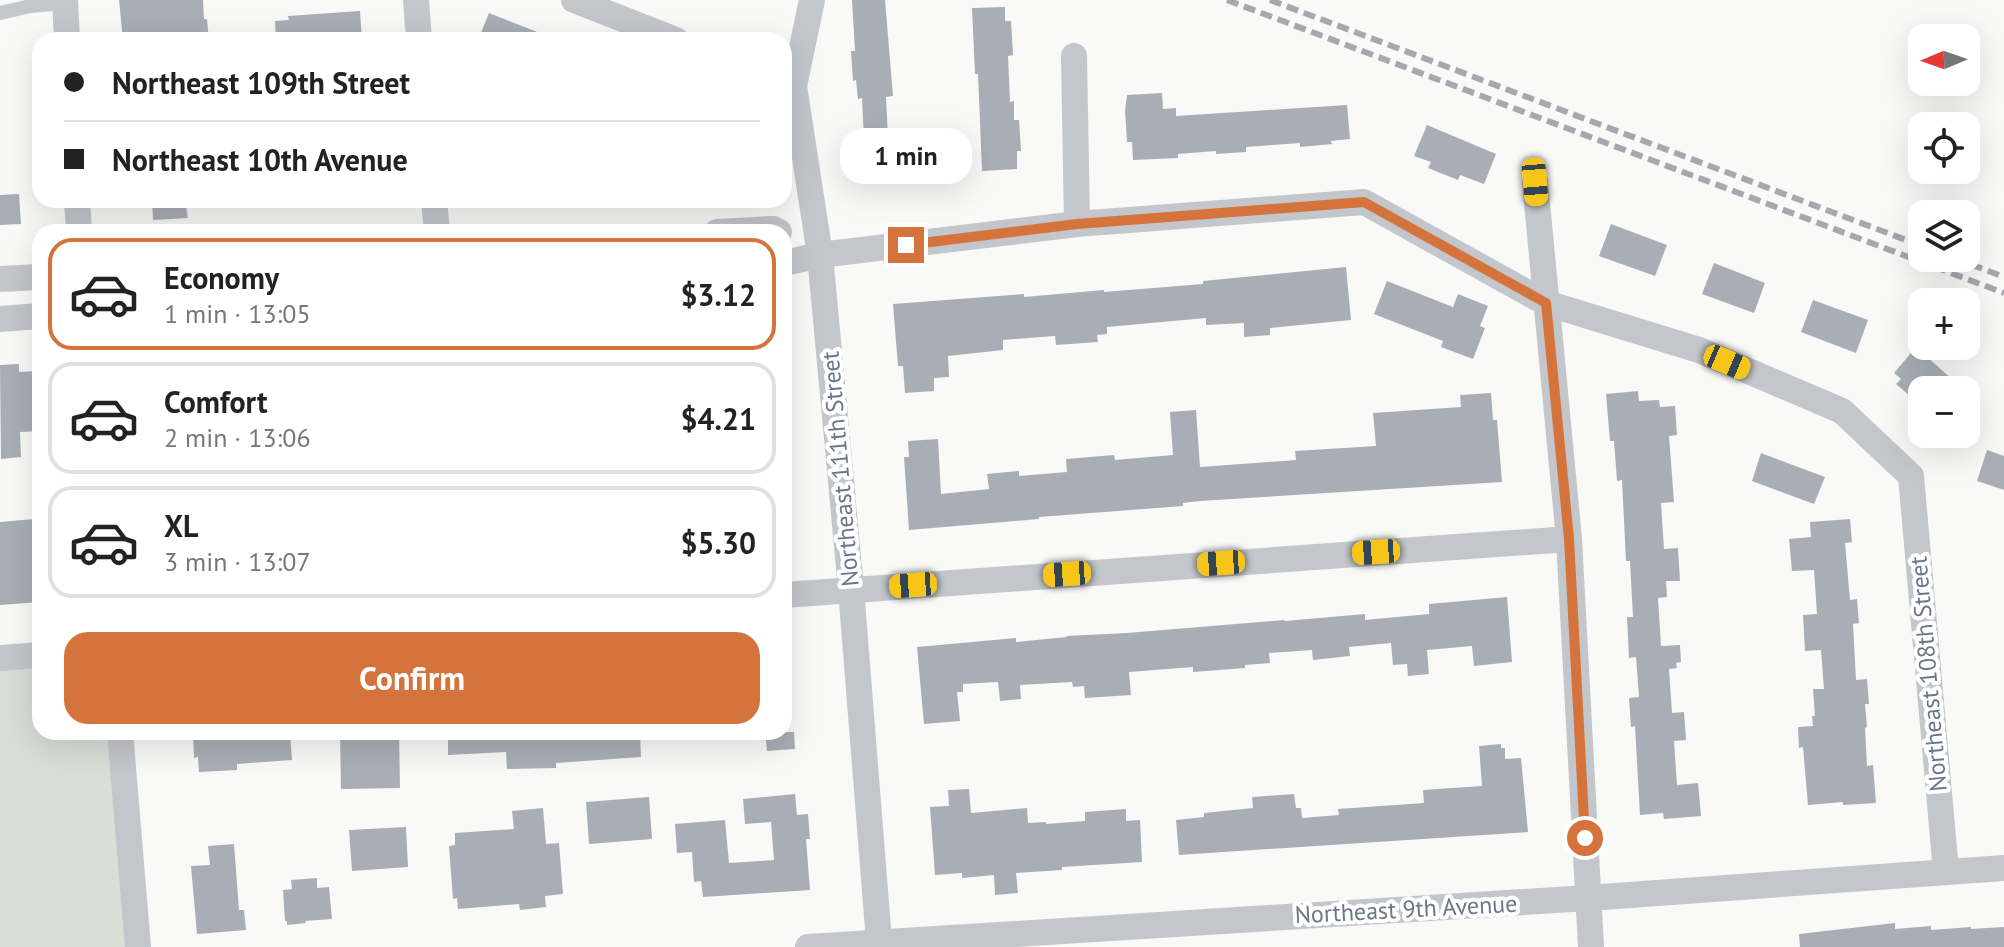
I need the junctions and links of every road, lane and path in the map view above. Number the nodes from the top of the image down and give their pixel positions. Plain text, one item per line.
1 (416, 0) edge
2 (574, 0) edge
3 (812, 0) edge
4 (65, 2) edge
5 (0, 13) edge
6 (67, 32) edge
7 (418, 32) edge
8 (656, 32) edge
9 (1074, 56) dead end
10 (792, 73) edge
11 (792, 101) edge
12 (1535, 182) dead end
13 (1077, 224) junction
14 (792, 239) edge
15 (820, 255) junction
16 (792, 261) edge
17 (32, 277) edge
18 (0, 279) edge
19 (1546, 303) junction
20 (32, 317) edge
21 (0, 319) edge
22 (1569, 539) junction
23 (851, 589) junction
24 (792, 594) edge
25 (32, 656) edge
26 (0, 658) edge
27 (121, 740) edge
28 (2004, 868) edge
29 (1946, 872) junction
30 (1588, 898) junction
31 (878, 945) edge
32 (138, 947) edge
33 (808, 947) edge
34 (1591, 947) edge

1 - 7 street
2 - 8 street
3 - 10 street, Northeast 111th Street
4 - 5 lane
4 - 6 street
9 - 13 street
11 - 15 street, Northeast 111th Street
12 - 19 street
13 - 15 street
13 - 19 street
14 - 15 street
15 - 16 street
15 - 23 street, Northeast 111th Street
17 - 18 street
19 - 22 street
19 - 29 street, Northeast 108th Street
20 - 21 street
22 - 23 street
22 - 30 street
23 - 24 street
23 - 31 street, Northeast 111th Street
25 - 26 street
27 - 32 street
28 - 29 street, Northeast 9th Avenue
29 - 30 street, Northeast 9th Avenue
30 - 31 street, Northeast 9th Avenue
30 - 34 street
31 - 33 street, Northeast 9th Avenue

